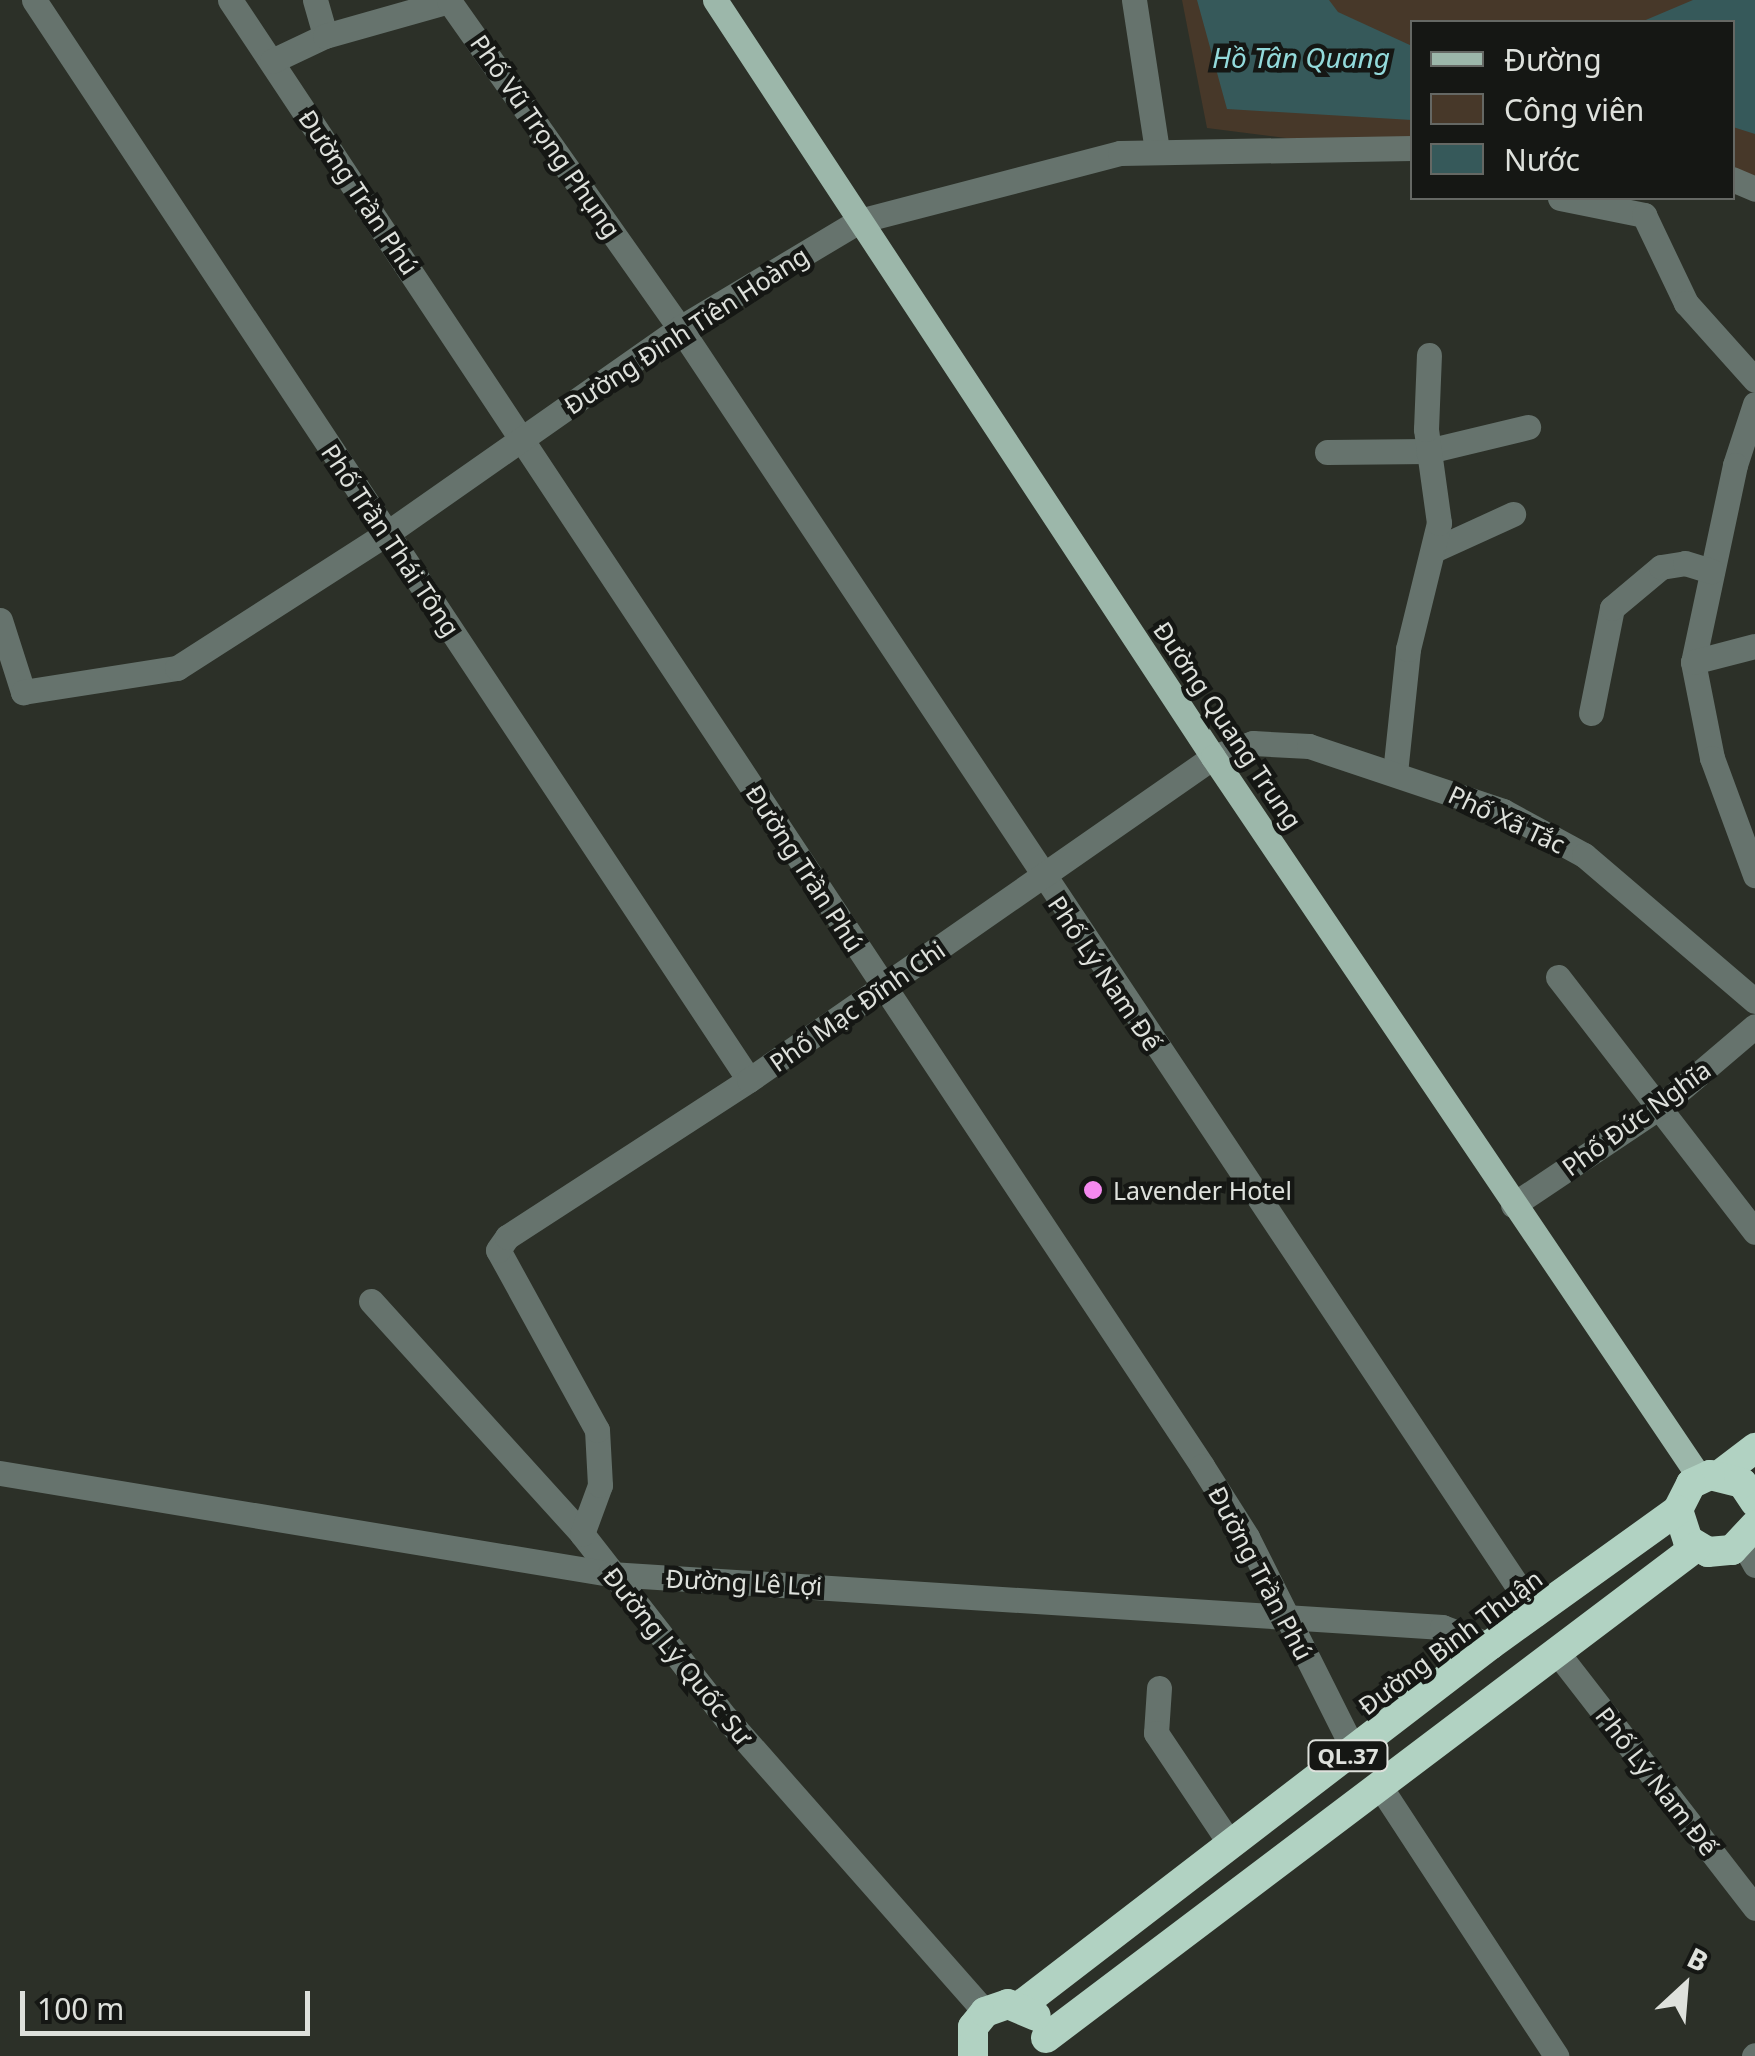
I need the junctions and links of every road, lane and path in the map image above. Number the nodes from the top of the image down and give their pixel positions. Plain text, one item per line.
1 (34, 0) edge
2 (230, 0) edge
3 (315, 0) edge
4 (714, 0) edge
5 (1134, 0) edge
6 (325, 36) junction
7 (272, 61) junction
8 (1410, 148) edge
9 (1156, 151) junction
10 (1570, 200) edge
11 (859, 220) junction
12 (680, 328) junction
13 (1429, 355) dead end
14 (1755, 380) edge
15 (1755, 404) edge
16 (1528, 427) dead end
17 (522, 438) junction
18 (1428, 450) junction
19 (1327, 452) dead end
20 (1513, 514) dead end
21 (386, 534) junction
22 (1434, 550) junction
23 (1712, 571) junction
24 (0, 620) edge
25 (1755, 646) edge
26 (1693, 662) junction
27 (1590, 714) dead end
28 (1213, 757) junction
29 (1395, 773) junction
30 (1755, 875) edge
31 (1041, 878) junction
32 (1558, 977) dead end
33 (884, 988) junction
34 (1755, 1001) edge
35 (1755, 1026) edge
36 (750, 1080) junction
37 (1661, 1106) junction
38 (1513, 1205) junction
39 (1755, 1232) edge
40 (371, 1301) dead end
41 (1755, 1448) edge
42 (0, 1473) edge
43 (1710, 1476) junction
44 (1755, 1502) edge
45 (1678, 1510) junction
46 (582, 1534) junction
47 (1751, 1544) edge
48 (1696, 1547) junction
49 (610, 1574) junction
50 (1536, 1614) junction
51 (1286, 1615) junction
52 (1490, 1645) junction
53 (1559, 1655) junction
54 (1159, 1688) dead end
55 (1354, 1751) junction
56 (1379, 1785) junction
57 (1231, 1845) junction
58 (1755, 1908) edge
59 (1020, 2006) junction
60 (969, 2040) edge
61 (1044, 2047) edge
62 (1556, 2056) edge

1 - 21 street, Phố Trần Thái Tông
2 - 7 street, Đường Trần Phú
3 - 6 street
4 - 11 main road, Đường Quang Trung
5 - 9 street
6 - 7 street, Phố Vũ Trọng Phụng
6 - 12 street, Phố Vũ Trọng Phụng
7 - 17 street, Đường Trần Phú
8 - 9 street, Đường Đinh Tiên Hoàng
9 - 11 street, Đường Đinh Tiên Hoàng
10 - 14 street
11 - 12 street, Đường Đinh Tiên Hoàng
11 - 28 main road, Đường Quang Trung
12 - 17 street, Đường Đinh Tiên Hoàng
12 - 31 street, Phố Lý Nam Đế
13 - 18 street
15 - 23 street
16 - 18 street
17 - 21 street, Đường Đinh Tiên Hoàng
17 - 33 street, Đường Trần Phú
18 - 19 street
18 - 22 street
20 - 22 street
21 - 24 street, Đường Đinh Tiên Hoàng
21 - 36 street, Phố Trần Thái Tông
22 - 29 street
23 - 26 street
23 - 27 street
25 - 26 street
26 - 30 street
28 - 29 street, Phố Xã Tắc
28 - 31 street, Phố Mạc Đĩnh Chi
28 - 38 main road, Đường Quang Trung
29 - 34 street, Phố Xã Tắc
31 - 33 street, Phố Mạc Đĩnh Chi
31 - 50 street, Phố Lý Nam Đế
32 - 37 street
33 - 36 street, Phố Mạc Đĩnh Chi
33 - 51 street, Đường Trần Phú
35 - 37 street, Phố Đức Nghĩa
36 - 46 street, Phố Mạc Đĩnh Chi
37 - 38 street, Phố Đức Nghĩa
37 - 39 street
38 - 43 main road, Đường Quang Trung
40 - 46 street, Đường Lý Quốc Sư
41 - 43 highway
42 - 49 street, Đường Lê Lợi
43 - 44 highway
43 - 45 highway, Đường Bình Thuận
45 - 48 highway
45 - 50 highway, Đường Bình Thuận / QL.37
46 - 49 street, Đường Lý Quốc Sư
47 - 48 highway
48 - 53 highway, QL.37
49 - 51 street, Đường Lê Lợi
49 - 60 street, Đường Lý Quốc Sư
50 - 52 highway, Đường Bình Thuận / QL.37
51 - 52 street, Đường Lê Lợi
51 - 55 street, Đường Trần Phú
52 - 55 highway, Đường Bình Thuận / QL.37
53 - 56 highway, QL.37
53 - 58 street, Phố Lý Nam Đế
54 - 57 street
55 - 57 highway, Đường Bình Thuận / QL.37
56 - 61 highway, QL.37
56 - 62 street
57 - 59 highway, Đường Bình Thuận / QL.37
59 - 60 highway
59 - 61 highway

